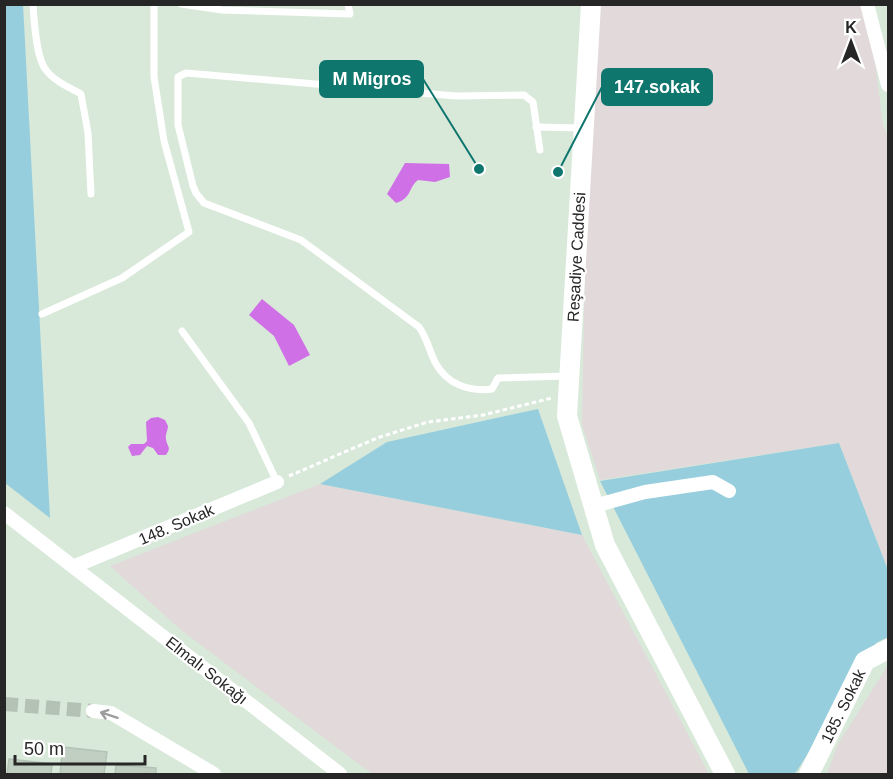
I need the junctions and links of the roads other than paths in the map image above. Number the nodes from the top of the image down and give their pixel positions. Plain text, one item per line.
1 (33, 4) edge
2 (154, 4) edge
3 (180, 4) edge
4 (348, 4) edge
5 (591, 4) edge
6 (867, 4) edge
7 (888, 85) edge
8 (536, 127) junction
9 (584, 128) junction
10 (540, 150) dead end
11 (91, 194) dead end
12 (42, 314) dead end
13 (182, 331) dead end
14 (570, 376) junction
15 (277, 482) joint
16 (729, 491) dead end
17 (594, 506) junction
18 (4, 513) edge
19 (75, 566) junction
20 (888, 649) edge
21 (93, 711) tunnel mouth
22 (214, 774) edge
23 (340, 774) edge
24 (725, 774) edge
25 (809, 774) edge

1 - 11 lane
2 - 12 lane
3 - 4 lane
5 - 9 main road, Reşadiye Caddesi
6 - 7 street
8 - 9 lane
8 - 10 lane
8 - 14 lane
9 - 14 main road, Reşadiye Caddesi
13 - 15 lane
14 - 17 main road, Reşadiye Caddesi
15 - 19 street, 148. Sokak
16 - 17 street
17 - 24 main road, Reşadiye Caddesi
18 - 19 street, Elmalı Sokağı
19 - 23 street, Elmalı Sokağı
20 - 25 main road, 185. Sokak
22 -> 21 street

